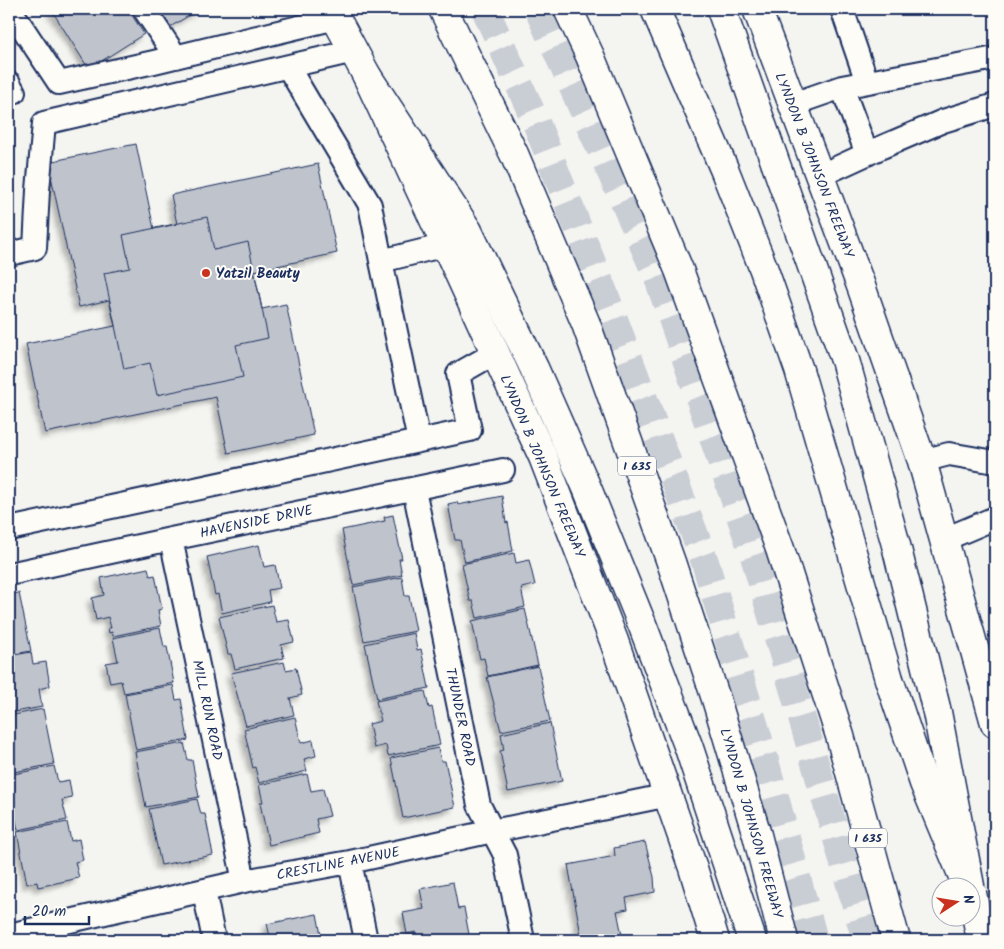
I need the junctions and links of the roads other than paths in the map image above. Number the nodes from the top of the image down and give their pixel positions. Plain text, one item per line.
1 (10, 9) edge
2 (144, 9) edge
3 (443, 9) edge
4 (568, 9) edge
5 (655, 9) edge
6 (721, 9) edge
7 (756, 9) edge
8 (842, 9) edge
9 (334, 13) edge
10 (354, 51) junction
11 (176, 57) junction
12 (995, 58) edge
13 (288, 67) junction
14 (367, 76) junction
15 (867, 82) junction
16 (842, 87) junction
17 (793, 104) junction
18 (995, 105) edge
19 (867, 154) junction
20 (819, 176) junction
21 (446, 245) junction
22 (9, 254) edge
23 (381, 261) junction
24 (495, 353) junction
25 (419, 441) junction
26 (922, 461) junction
27 (995, 462) edge
28 (503, 470) dead end
29 (414, 489) junction
30 (995, 518) edge
31 (9, 529) edge
32 (171, 538) junction
33 (943, 540) junction
34 (9, 574) edge
35 (995, 723) edge
36 (669, 796) junction
37 (492, 831) junction
38 (350, 862) junction
39 (965, 876) edge
40 (967, 876) edge
41 (244, 881) junction
42 (204, 891) junction
43 (982, 920) edge
44 (978, 926) edge
45 (57, 932) edge
46 (9, 935) edge
47 (214, 940) edge
48 (366, 940) edge
49 (523, 940) edge
50 (715, 940) edge
51 (752, 940) edge
52 (784, 940) edge
53 (896, 940) edge
54 (980, 940) edge
55 (990, 940) edge

1 - 11 street
2 - 11 street
3 - 52 main road, LYNDON B JOHNSON FREEWAY / I 635
4 - 53 main road, I 635
5 - 39 main road
6 - 40 main road
7 - 17 main road, LYNDON B JOHNSON FREEWAY
8 - 15 street
9 - 10 main road, LYNDON B JOHNSON FREEWAY
9 - 11 street
10 - 13 street
10 - 14 main road, LYNDON B JOHNSON FREEWAY
12 - 15 street
13 - 22 street
13 - 23 street
14 - 21 main road, LYNDON B JOHNSON FREEWAY
14 - 51 main road
15 - 16 street
16 - 17 street
16 - 19 street
17 - 20 main road, LYNDON B JOHNSON FREEWAY
18 - 19 street
19 - 20 street
20 - 26 main road, LYNDON B JOHNSON FREEWAY
21 - 23 street
21 - 24 main road, LYNDON B JOHNSON FREEWAY
23 - 25 street
24 - 25 street
24 - 36 main road, LYNDON B JOHNSON FREEWAY
25 - 31 street
26 - 27 street
26 - 33 main road, LYNDON B JOHNSON FREEWAY
28 - 29 street, HAVENSIDE DRIVE
29 - 32 street, HAVENSIDE DRIVE
29 - 37 street, THUNDER ROAD
30 - 33 street
32 - 34 street, HAVENSIDE DRIVE
32 - 41 street, MILL RUN ROAD
33 - 35 main road, LYNDON B JOHNSON FREEWAY
36 - 37 street, CRESTLINE AVENUE
36 - 50 main road, LYNDON B JOHNSON FREEWAY
37 - 38 street, CRESTLINE AVENUE
37 - 49 street, THUNDER ROAD
38 - 41 street, CRESTLINE AVENUE
38 - 48 street
41 - 42 street, CRESTLINE AVENUE
42 - 45 street, CRESTLINE AVENUE
42 - 47 street
43 - 55 main road
44 - 54 main road, bridge
45 - 46 street, CRESTLINE AVENUE

